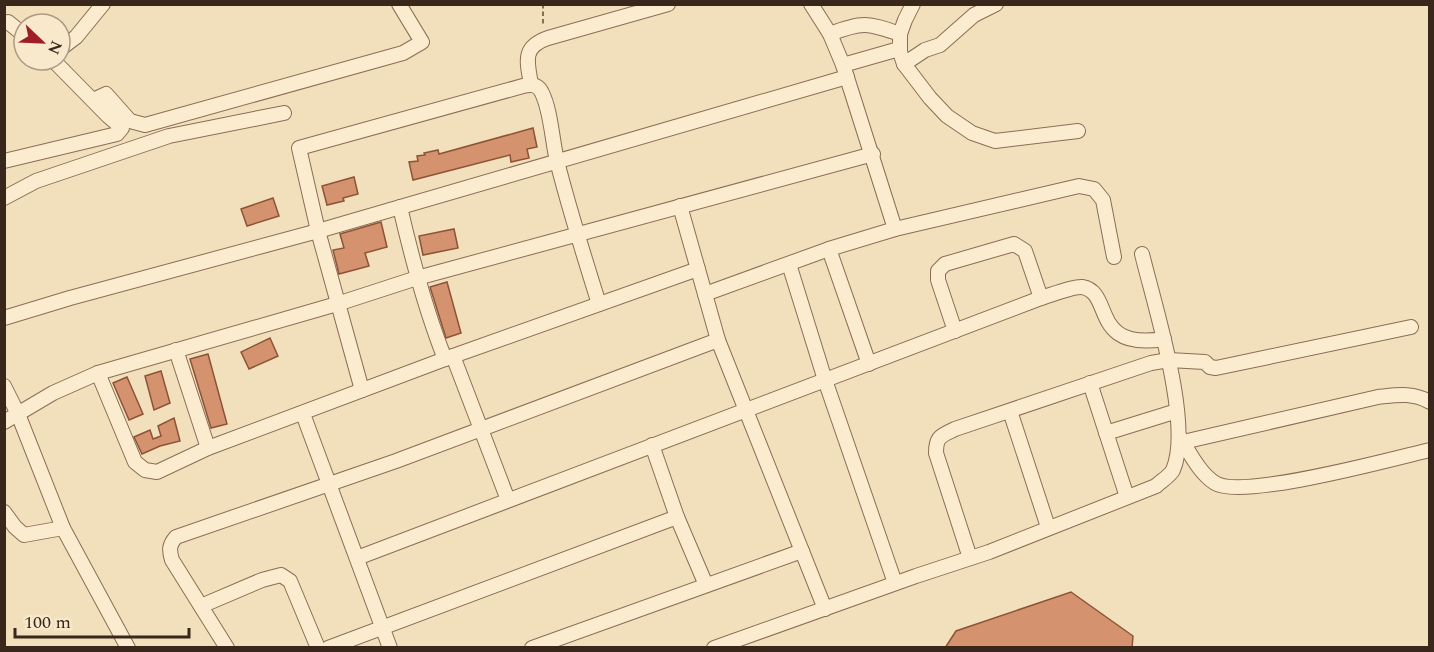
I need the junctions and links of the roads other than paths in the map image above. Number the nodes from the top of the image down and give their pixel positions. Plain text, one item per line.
1 (103, 4) edge
2 (399, 4) edge
3 (668, 4) edge
4 (811, 4) edge
5 (914, 4) edge
6 (996, 4) edge
7 (830, 34) junction
8 (900, 34) junction
9 (72, 40) edge
10 (899, 49) junction
11 (904, 64) junction
12 (845, 71) junction
13 (65, 72) edge
14 (531, 84) junction
15 (93, 100) junction
16 (284, 113) dead end
17 (1078, 131) dead end
18 (873, 154) junction
19 (557, 160) junction
20 (4, 161) edge
21 (4, 198) edge
22 (680, 206) junction
23 (400, 207) junction
24 (895, 229) junction
25 (318, 231) junction
26 (577, 233) junction
27 (829, 249) junction
28 (1142, 254) dead end
29 (1114, 256) dead end
30 (789, 264) junction
31 (698, 269) junction
32 (417, 278) junction
33 (705, 294) junction
34 (1041, 298) junction
35 (337, 304) junction
36 (599, 304) junction
37 (4, 318) edge
38 (1411, 327) dead end
39 (955, 331) junction
40 (1164, 339) junction
41 (718, 340) junction
42 (177, 350) junction
43 (449, 358) junction
44 (1169, 360) junction
45 (869, 364) junction
46 (98, 373) junction
47 (825, 380) junction
48 (1090, 383) junction
49 (4, 386) edge
50 (362, 390) junction
51 (1430, 402) edge
52 (745, 410) junction
53 (1010, 411) junction
54 (1177, 411) junction
55 (18, 414) junction
56 (303, 414) junction
57 (4, 422) edge
58 (481, 429) junction
59 (1106, 433) junction
60 (1181, 439) junction
61 (652, 445) junction
62 (208, 448) junction
63 (1430, 450) edge
64 (328, 484) junction
65 (1127, 497) junction
66 (508, 500) junction
67 (4, 512) edge
68 (677, 518) junction
69 (1048, 527) junction
70 (63, 528) junction
71 (802, 551) junction
72 (357, 558) junction
73 (970, 558) junction
74 (895, 584) junction
75 (706, 585) junction
76 (201, 606) junction
77 (825, 609) junction
78 (382, 628) junction
79 (128, 648) edge
80 (227, 648) edge
81 (318, 648) edge
82 (328, 648) edge
83 (390, 648) edge
84 (532, 648) edge
85 (714, 648) edge

1 - 9 street
2 - 15 street
3 - 14 street
4 - 7 street
5 - 8 street
6 - 11 street
7 - 8 street
7 - 12 street
8 - 10 street
10 - 11 street
10 - 12 street
11 - 17 street
12 - 18 street
12 - 19 street
13 - 15 street
14 - 19 street
14 - 25 street
15 - 20 street
16 - 21 street
18 - 22 street
18 - 24 street
19 - 23 street
19 - 26 street
22 - 26 street
22 - 31 street
23 - 25 street
23 - 32 street
24 - 27 street
24 - 29 street
25 - 35 street
25 - 37 street
26 - 32 street
26 - 36 street
27 - 30 street
27 - 45 street
28 - 40 street
30 - 33 street
30 - 47 street
31 - 33 street
31 - 36 street
32 - 35 street
32 - 43 street
33 - 41 street
34 - 39 street
34 - 39 street
34 - 40 street
35 - 42 street
35 - 50 street
36 - 43 street
38 - 44 street
39 - 45 street
40 - 44 street
41 - 52 street
41 - 58 street
42 - 46 street
42 - 62 street
43 - 50 street
43 - 58 street
44 - 48 street
44 - 54 street
45 - 47 street
46 - 55 street
46 - 62 street
47 - 52 street
47 - 74 street
48 - 53 street
48 - 59 street
49 - 55 street
50 - 56 street
51 - 60 street
52 - 61 street
52 - 71 street
53 - 69 street
53 - 73 street
54 - 59 street
54 - 60 street
55 - 57 street
55 - 70 street
56 - 62 street
56 - 64 street
58 - 64 street
58 - 66 street
59 - 65 street
60 - 63 street
60 - 65 street
61 - 66 street
61 - 68 street
64 - 72 street
64 - 76 street
65 - 69 street
66 - 72 street
67 - 70 street
68 - 75 street
68 - 78 street
69 - 73 street
70 - 79 street
71 - 75 street
71 - 77 street
72 - 78 street
73 - 74 street
74 - 77 street
75 - 84 street
76 - 80 street
76 - 81 street
77 - 85 street
78 - 82 street
78 - 83 street

